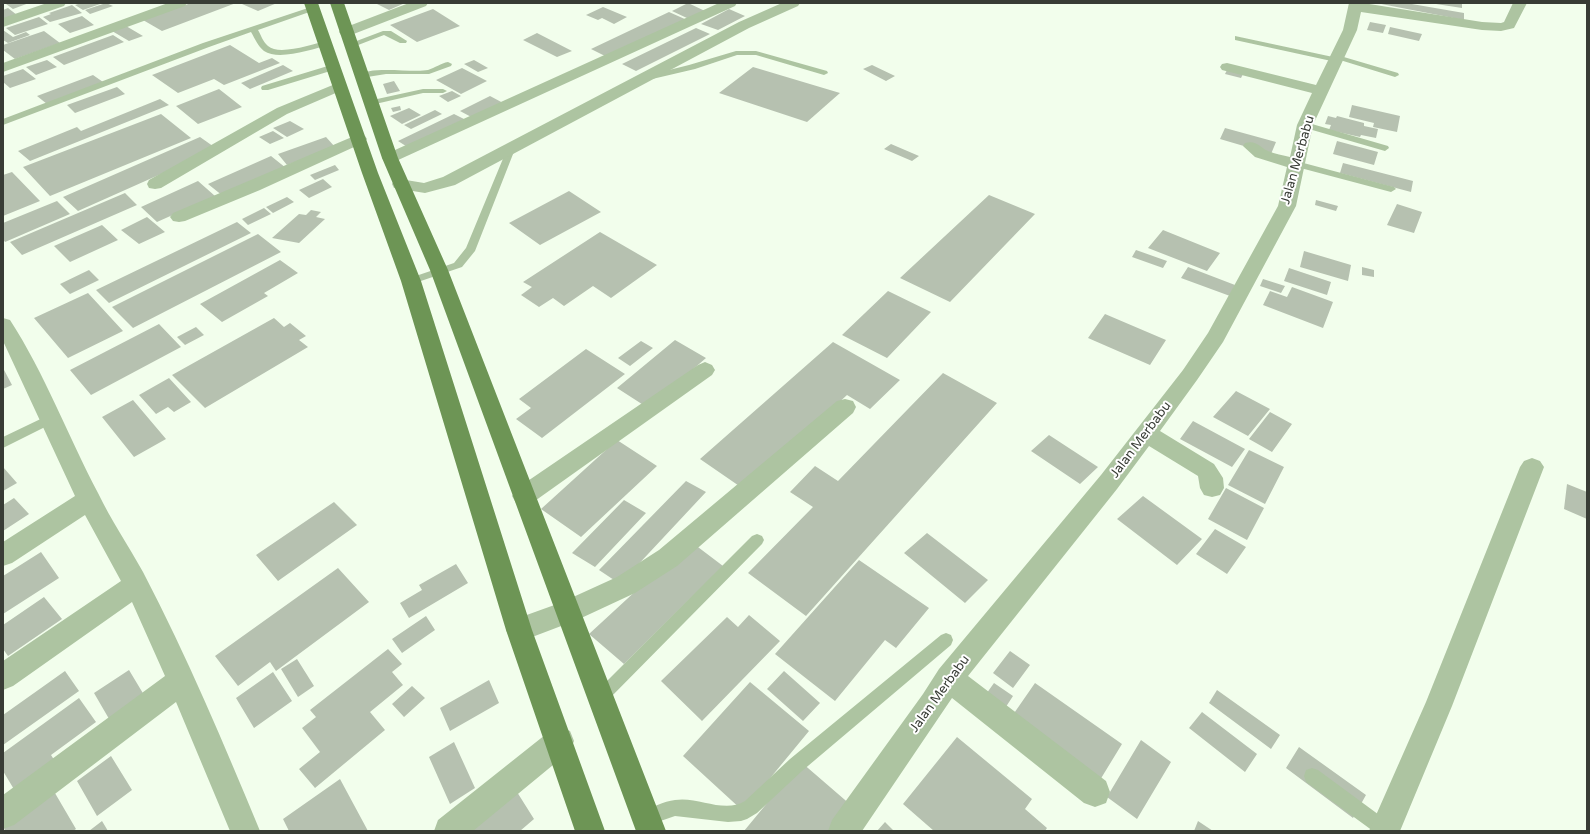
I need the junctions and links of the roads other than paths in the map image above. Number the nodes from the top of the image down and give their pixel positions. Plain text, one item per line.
1 (60, 3) edge
2 (180, 3) edge
3 (337, 3) edge
4 (422, 3) edge
5 (730, 3) edge
6 (792, 3) edge
7 (1520, 3) edge
8 (1356, 5) edge
9 (313, 6) edge
10 (3, 22) edge
11 (253, 29) junction
12 (1238, 38) dead end
13 (403, 41) dead end
14 (350, 43) junction
15 (1337, 59) junction
16 (333, 64) junction
17 (448, 64) dead end
18 (1227, 67) dead end
19 (3, 68) edge
20 (824, 73) dead end
21 (1396, 75) dead end
22 (361, 76) junction
23 (643, 79) junction
24 (265, 88) dead end
25 (443, 91) dead end
26 (1321, 91) junction
27 (370, 102) junction
28 (3, 122) edge
29 (1305, 124) junction
30 (358, 139) junction
31 (1251, 146) dead end
32 (1385, 148) dead end
33 (511, 149) junction
34 (390, 158) junction
35 (1296, 164) junction
36 (155, 184) dead end
37 (400, 184) junction
38 (1391, 189) dead end
39 (179, 217) dead end
40 (439, 270) junction
41 (410, 281) junction
42 (7, 339) edge
43 (705, 370) dead end
44 (845, 407) dead end
45 (51, 419) junction
46 (1146, 433) junction
47 (3, 443) edge
48 (1532, 467) dead end
49 (1212, 488) dead end
50 (524, 496) junction
51 (89, 500) junction
52 (757, 540) dead end
53 (3, 555) edge
54 (136, 585) junction
55 (568, 612) junction
56 (519, 630) junction
57 (946, 640) dead end
58 (3, 677) edge
59 (949, 678) junction
60 (182, 681) junction
61 (601, 697) junction
62 (560, 741) junction
63 (1312, 776) dead end
64 (1095, 792) dead end
65 (3, 814) edge
66 (648, 824) edge
67 (1384, 830) edge
68 (245, 831) edge
69 (449, 831) edge
70 (590, 831) edge
71 (843, 831) edge

1 - 10 street
2 - 19 street
3 - 14 main road
4 - 14 street
5 - 34 street
6 - 23 street
7 - 8 street
8 - 15 street, Jalan Merbabu
9 - 11 lane
9 - 16 main road
11 - 16 lane
11 - 28 lane
12 - 15 lane
13 - 14 lane
14 - 16 main road
14 - 22 main road
15 - 21 lane
15 - 26 street, Jalan Merbabu
16 - 24 lane
16 - 30 main road
16 - 36 street
17 - 22 lane
18 - 26 street
20 - 23 lane
22 - 27 main road
23 - 33 street
25 - 27 lane
26 - 29 street, Jalan Merbabu
27 - 34 main road
29 - 32 lane
29 - 35 street, Jalan Merbabu
30 - 39 street
30 - 41 main road
31 - 35 street
33 - 37 street
33 - 40 lane
34 - 37 main road
35 - 38 lane
35 - 46 street, Jalan Merbabu
37 - 40 main road
40 - 41 lane
40 - 50 main road
41 - 56 main road
42 - 45 street
43 - 50 street
44 - 55 street
45 - 47 lane
45 - 51 street
46 - 49 street
46 - 59 street, Jalan Merbabu
48 - 67 street
50 - 55 main road
51 - 53 street
51 - 54 street
52 - 61 lane
54 - 58 street
54 - 60 street
55 - 56 street
55 - 61 main road
56 - 62 main road
57 - 66 lane
59 - 64 street
59 - 71 street, Jalan Merbabu
60 - 65 street
60 - 68 street
61 - 66 main road
62 - 69 street
62 - 70 main road
63 - 67 lane

